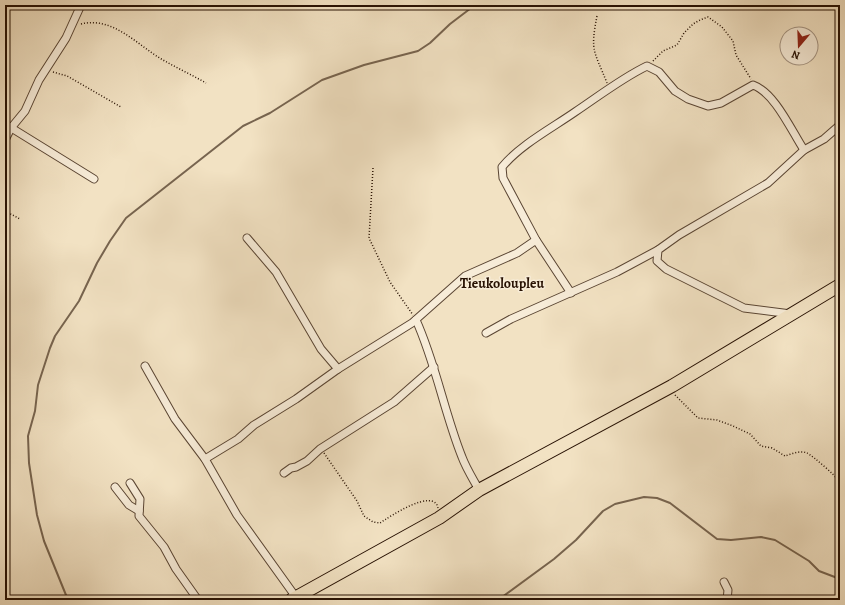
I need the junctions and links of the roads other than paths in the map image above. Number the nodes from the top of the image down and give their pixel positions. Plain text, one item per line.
1 (81, 5) edge
2 (840, 125) edge
3 (8, 126) edge
4 (5, 140) edge
5 (804, 150) junction
6 (94, 179) dead end
7 (247, 238) dead end
8 (536, 240) junction
9 (658, 250) junction
10 (840, 285) edge
11 (571, 293) junction
12 (791, 314) junction
13 (416, 320) junction
14 (486, 333) dead end
15 (145, 366) dead end
16 (434, 367) junction
17 (338, 369) junction
18 (205, 459) junction
19 (284, 474) dead end
20 (130, 483) dead end
21 (115, 487) dead end
22 (479, 490) junction
23 (139, 511) junction
24 (724, 582) dead end
25 (295, 599) edge
26 (198, 600) edge
27 (727, 600) edge

1 - 3 street
2 - 5 street
3 - 4 street
3 - 6 street
5 - 8 street
5 - 9 street
7 - 17 street
8 - 11 street
8 - 13 street
9 - 11 street
9 - 12 street
10 - 12 main road
11 - 14 street
12 - 22 main road
13 - 16 street
13 - 17 street
15 - 18 street
16 - 19 street
16 - 22 street
17 - 18 street
18 - 25 street
20 - 23 street
21 - 23 street
22 - 25 main road
23 - 26 street
24 - 27 street

